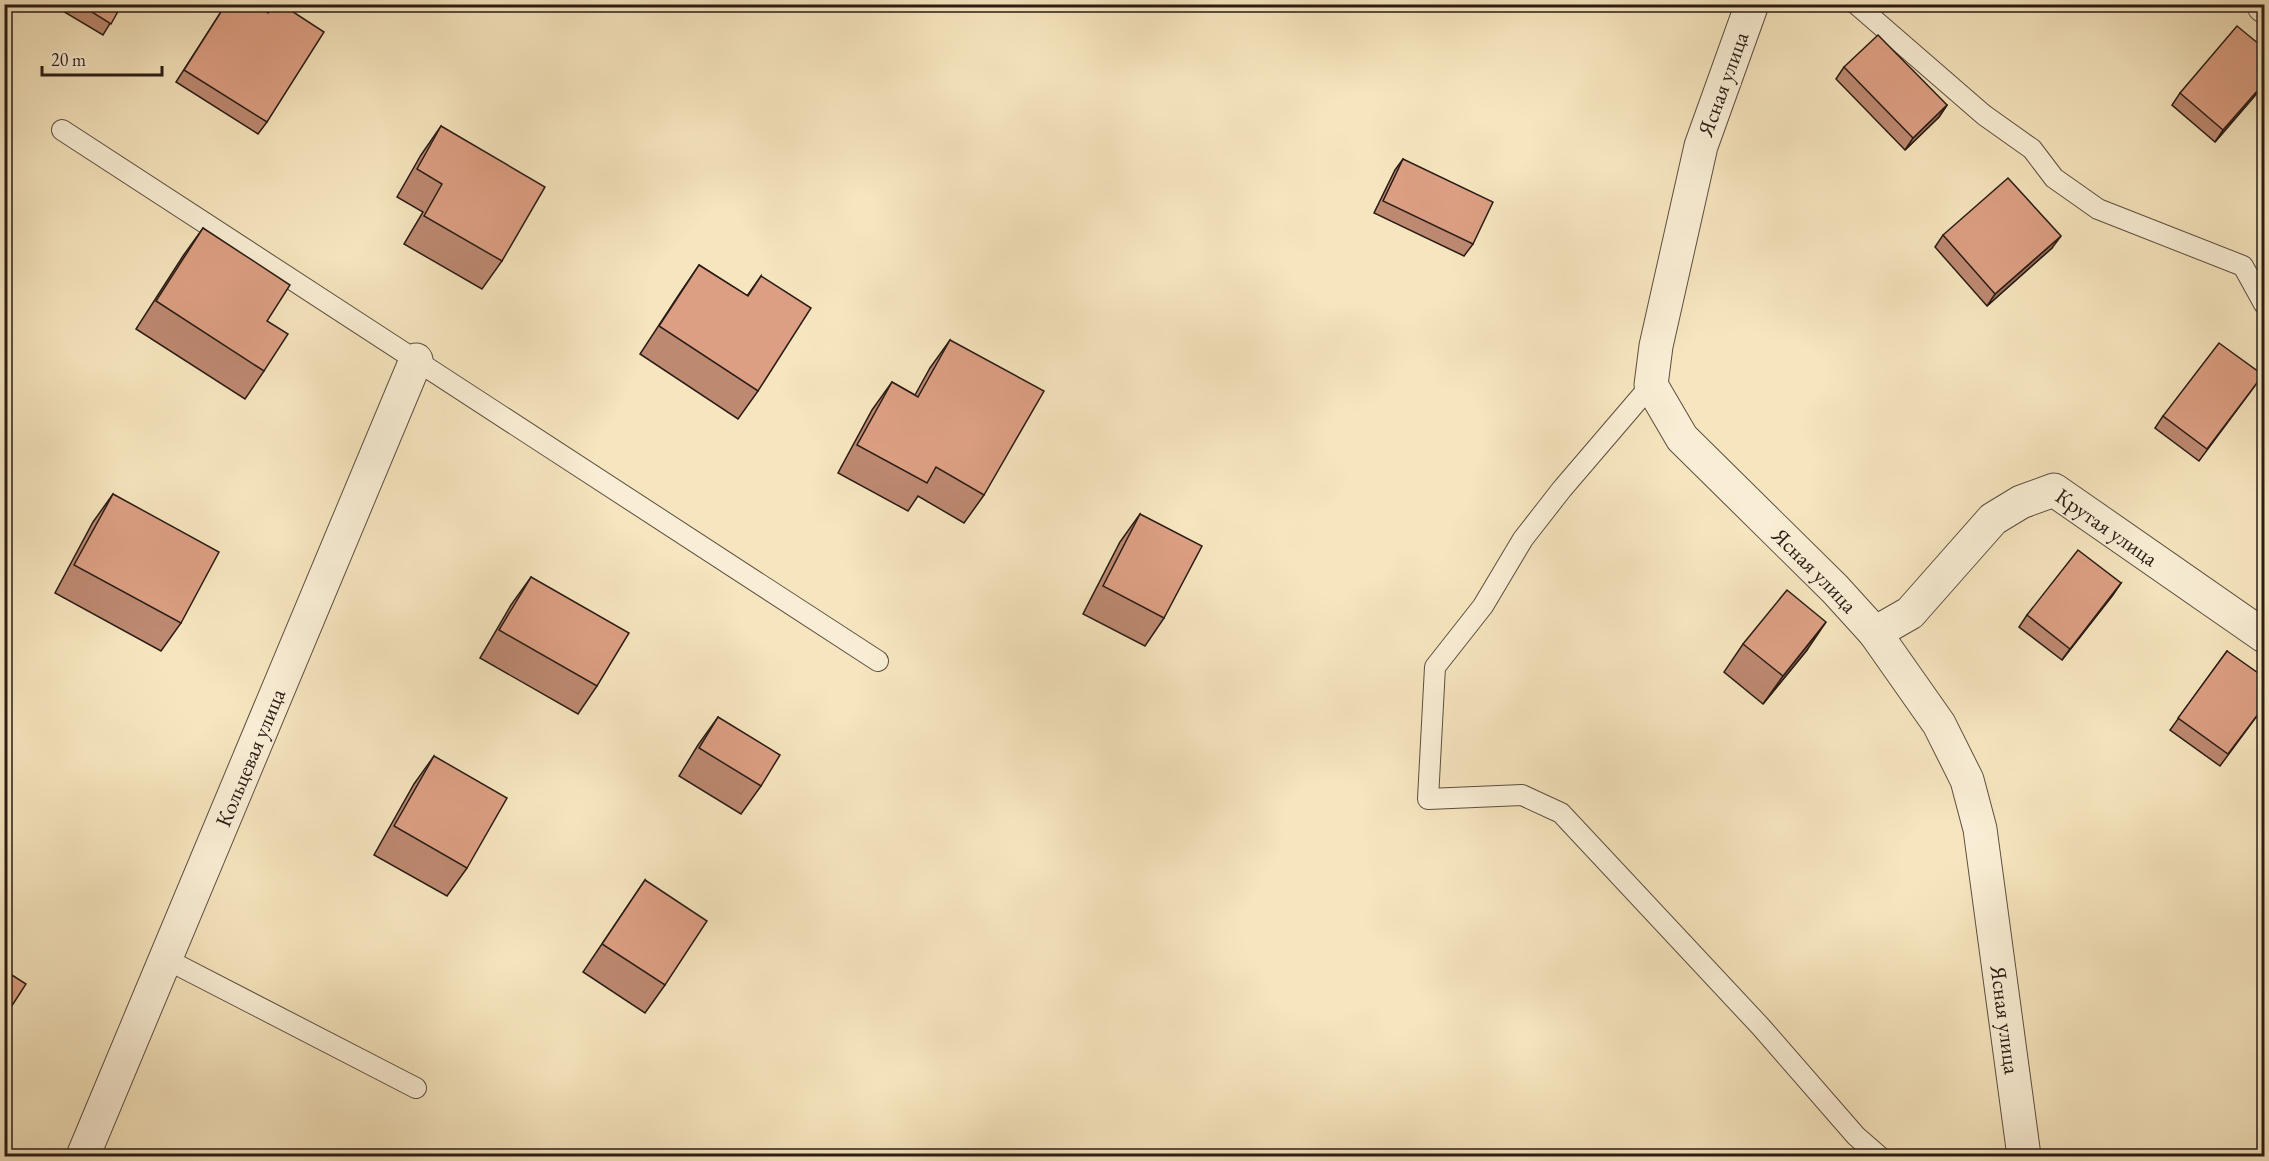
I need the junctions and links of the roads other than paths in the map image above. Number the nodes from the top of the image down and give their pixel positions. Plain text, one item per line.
1 (1752, 4) edge
2 (1856, 4) edge
3 (62, 130) dead end
4 (2265, 304) edge
5 (416, 360) junction
6 (1651, 385) junction
7 (1875, 633) junction
8 (2265, 636) edge
9 (878, 661) dead end
10 (164, 958) junction
11 (416, 1088) dead end
12 (83, 1156) edge
13 (1879, 1156) edge
14 (2024, 1156) edge

1 - 6 street, Ясная улица
2 - 4 lane
3 - 5 lane
5 - 9 lane
5 - 10 street, Кольцевая улица
6 - 7 street, Ясная улица
6 - 13 lane
7 - 8 street, Крутая улица
7 - 14 street, Ясная улица
10 - 11 lane
10 - 12 street, Кольцевая улица

